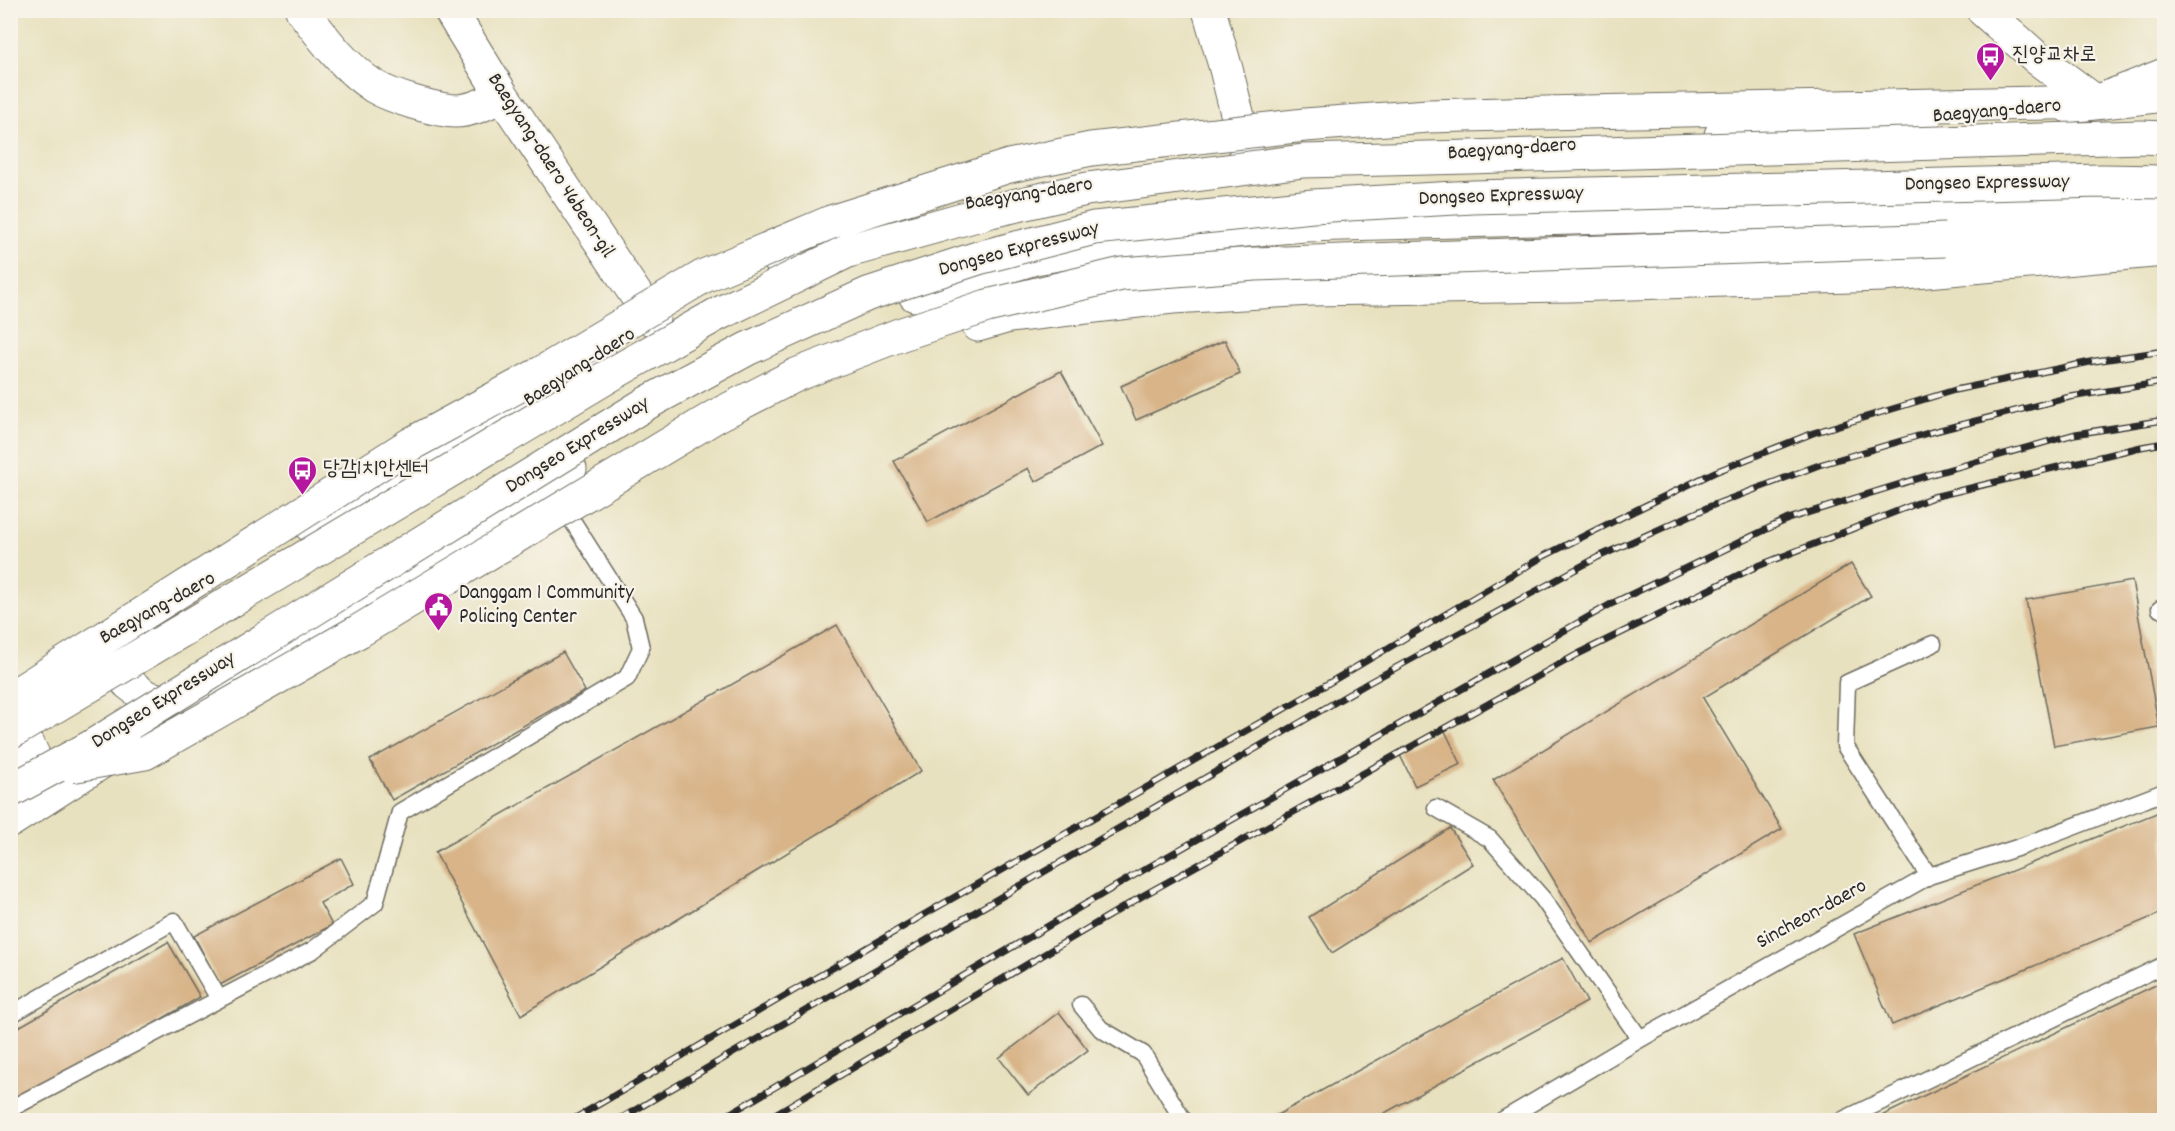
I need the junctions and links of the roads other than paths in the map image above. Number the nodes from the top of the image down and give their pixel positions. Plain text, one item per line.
1 (302, 10) edge
2 (450, 10) edge
3 (1209, 10) edge
4 (1983, 10) edge
5 (2164, 75) edge
6 (502, 95) junction
7 (2164, 95) edge
8 (2096, 102) junction
9 (2164, 138) edge
10 (1249, 161) junction
11 (2164, 182) edge
12 (2164, 199) edge
13 (2164, 226) edge
14 (2164, 250) edge
15 (653, 321) junction
16 (556, 495) junction
17 (465, 538) junction
18 (141, 620) junction
19 (1933, 644) dead end
20 (10, 691) edge
21 (10, 698) edge
22 (187, 706) junction
23 (10, 707) edge
24 (10, 733) edge
25 (48, 771) junction
26 (10, 791) edge
27 (2164, 792) edge
28 (1436, 808) dead end
29 (10, 810) edge
30 (10, 821) edge
31 (1929, 876) junction
32 (2164, 965) edge
33 (219, 999) junction
34 (1081, 1005) dead end
35 (10, 1015) edge
36 (1640, 1039) junction
37 (10, 1109) edge
38 (1183, 1120) edge
39 (1503, 1120) edge
40 (1843, 1120) edge

1 - 6 main road
2 - 6 main road, Baegyang-daero 46beon-gil
3 - 10 main road
4 - 8 main road
5 - 8 main road
6 - 15 main road, Baegyang-daero 46beon-gil
7 - 8 main road, Baegyang-daero
8 - 10 main road, Baegyang-daero
8 - 21 main road, bridge
9 - 24 main road, Dongseo Expressway, bridge
10 - 15 main road, Baegyang-daero
11 - 25 main road, Dongseo Expressway, bridge
12 - 17 main road
13 - 25 main road, bridge
14 - 16 main road
15 - 18 main road, Baegyang-daero
16 - 17 main road
16 - 33 lane
17 - 22 main road
18 - 20 main road, Baegyang-daero
18 - 22 main road
19 - 31 lane
22 - 30 main road
23 - 29 main road
25 - 26 main road, Dongseo Expressway, bridge
27 - 31 lane, Sincheon-daero
28 - 36 lane
31 - 36 lane, Sincheon-daero
32 - 40 lane
33 - 35 lane
33 - 37 lane
34 - 38 lane
36 - 39 lane, Sincheon-daero

